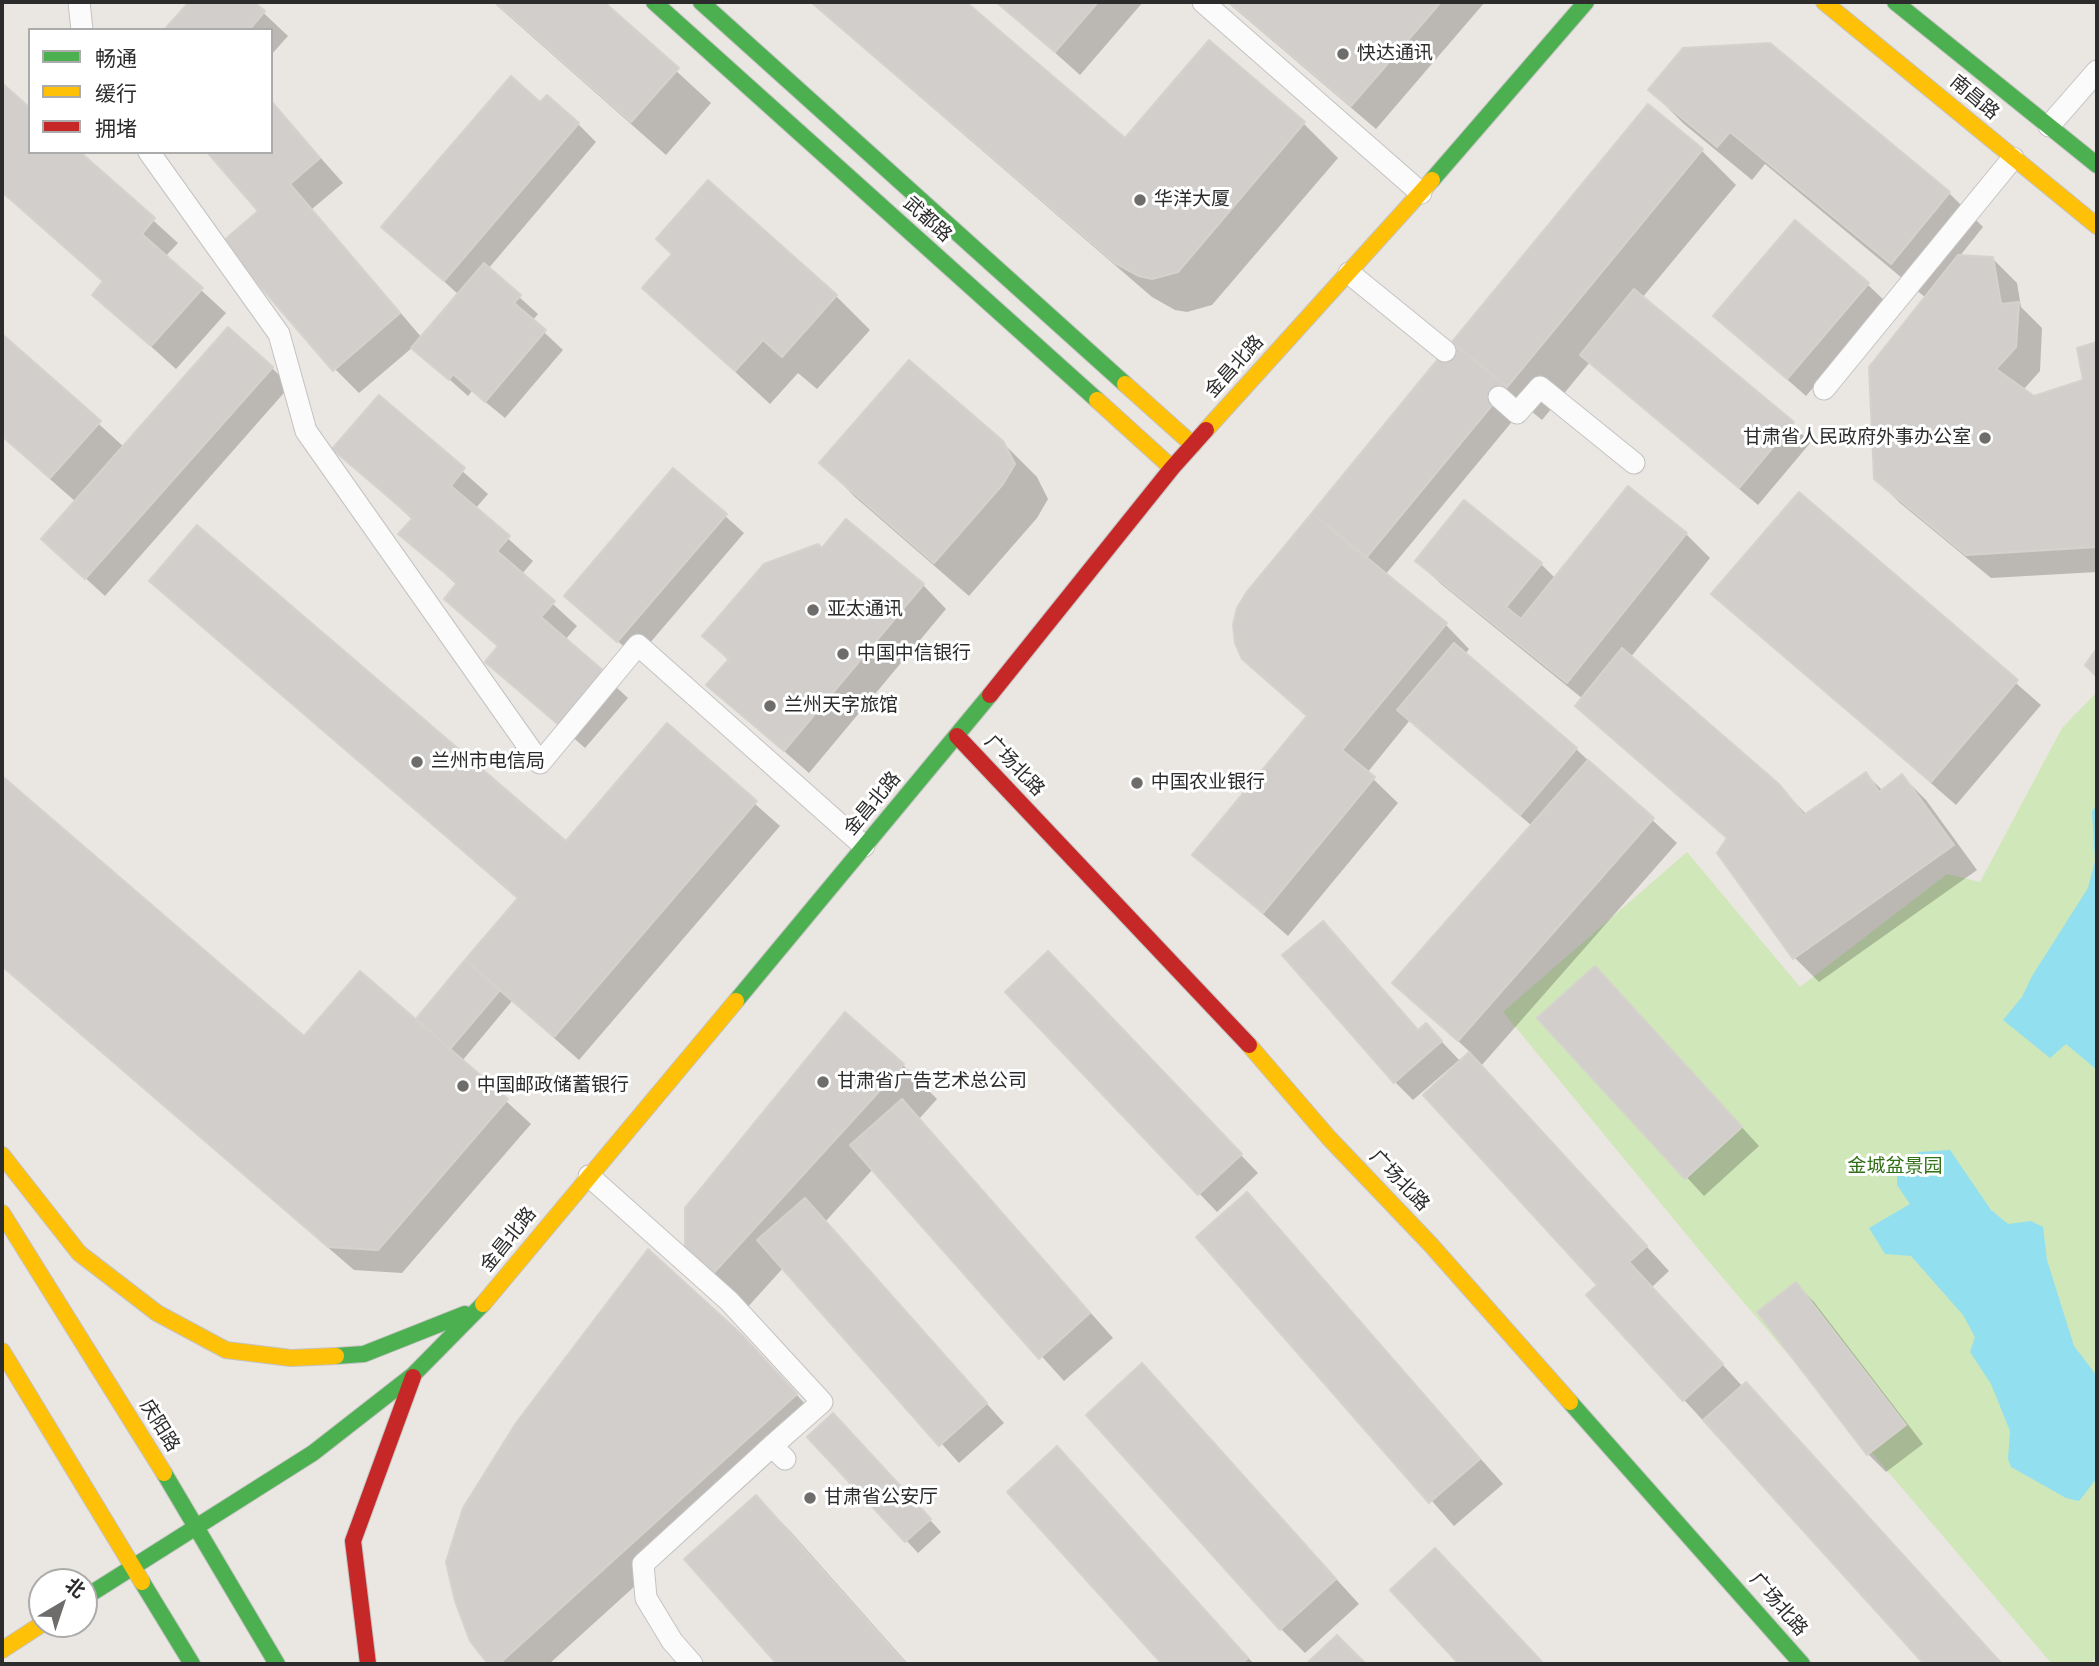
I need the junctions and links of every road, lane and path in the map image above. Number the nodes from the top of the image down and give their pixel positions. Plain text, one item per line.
1 (79, 2) edge
2 (654, 2) edge
3 (701, 2) edge
4 (1203, 2) edge
5 (1586, 2) edge
6 (1824, 2) edge
7 (1895, 2) edge
8 (82, 28) edge
9 (2097, 71) edge
10 (2049, 126) junction
11 (150, 154) edge
12 (2013, 158) junction
13 (2097, 165) edge
14 (1421, 193) junction
15 (2097, 226) edge
16 (1349, 273) junction
17 (1445, 351) dead end
18 (1824, 389) dead end
19 (1499, 397) dead end
20 (1193, 445) junction
21 (1634, 463) dead end
22 (1172, 468) junction
23 (957, 736) junction
24 (864, 846) junction
25 (2, 1155) edge
26 (589, 1176) junction
27 (2, 1213) edge
28 (480, 1308) junction
29 (2, 1351) edge
30 (413, 1375) junction
31 (197, 1526) junction
32 (132, 1567) junction
33 (98, 1589) edge
34 (28, 1634) edge
35 (2, 1650) edge
36 (192, 1664) edge
37 (277, 1664) edge
38 (368, 1664) edge
39 (692, 1664) edge
40 (1802, 1664) edge

1 - 8 lane
2 - 22 main road, 武都路
3 - 20 main road, 武都路
4 - 14 lane
5 - 14 main road, 金昌北路
6 - 12 main road, 南昌路
7 - 10 main road, 南昌路
9 - 10 lane
10 - 13 main road, 南昌路
11 - 24 lane
12 - 15 main road, 南昌路
12 - 18 lane
14 - 16 main road, 金昌北路
16 - 17 lane
16 - 20 main road, 金昌北路
19 - 21 lane
20 - 22 main road, 金昌北路
22 - 23 main road, 金昌北路
23 - 24 main road, 金昌北路
23 - 40 main road, 广场北路
24 - 26 main road, 金昌北路
25 - 28 main road
26 - 28 main road, 金昌北路
26 - 39 lane
27 - 31 main road, 庆阳路
28 - 30 main road, 金昌北路
29 - 32 main road
30 - 31 main road, 金昌北路
30 - 38 main road
31 - 32 main road, 金昌北路
31 - 37 main road, 庆阳路
32 - 33 main road, 金昌北路
32 - 36 main road
34 - 35 main road

